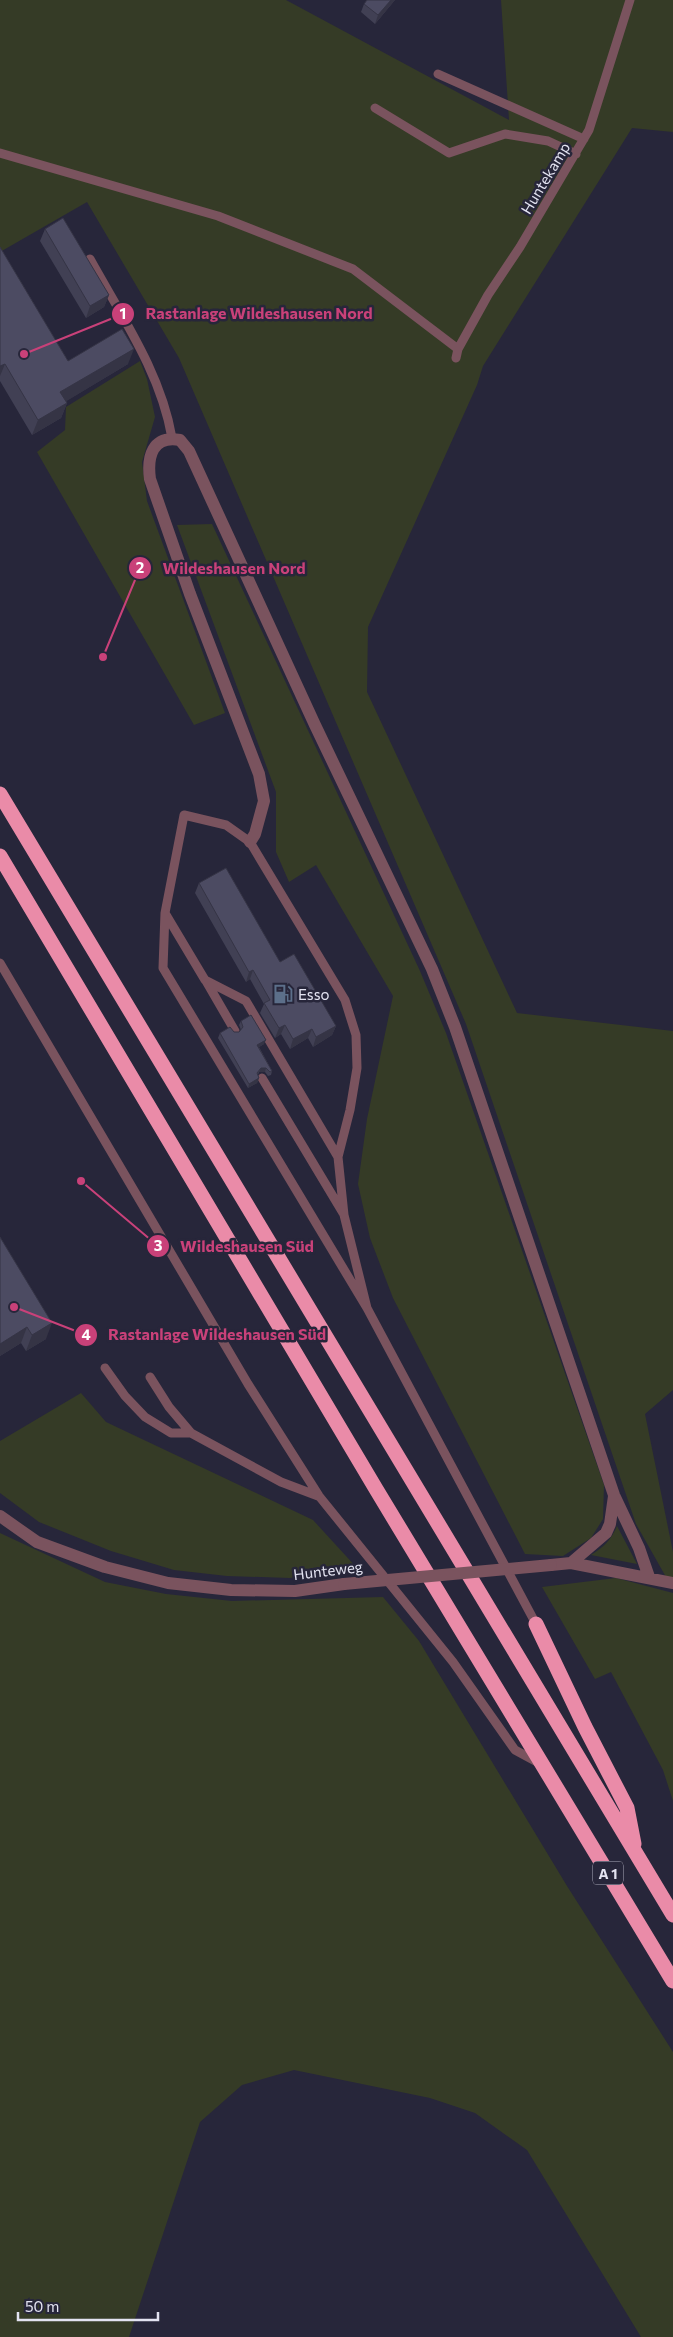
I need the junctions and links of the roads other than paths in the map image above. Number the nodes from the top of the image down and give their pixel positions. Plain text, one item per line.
1 (630, 0) edge
2 (438, 74) dead end
3 (376, 108) dead end
4 (584, 139) junction
5 (0, 153) edge
6 (576, 154) junction
7 (90, 259) edge
8 (172, 438) junction
9 (0, 794) edge
10 (250, 842) junction
11 (0, 856) edge
12 (165, 913) junction
13 (0, 963) edge
14 (205, 980) junction
15 (235, 1031) edge
16 (262, 1078) dead end
17 (338, 1157) junction
18 (344, 1215) junction
19 (367, 1308) junction
20 (106, 1368) dead end
21 (150, 1377) dead end
22 (191, 1433) junction
23 (614, 1495) junction
24 (318, 1496) junction
25 (0, 1516) edge
26 (571, 1563) junction
27 (649, 1577) junction
28 (673, 1583) edge
29 (536, 1624) joint
30 (543, 1765) junction
31 (636, 1856) junction
32 (673, 1915) edge
33 (673, 1980) edge

1 - 4 lane, Huntekamp
2 - 4 lane
3 - 6 lane
4 - 6 lane, Huntekamp
5 - 6 lane, Huntekamp
7 - 8 lane
8 - 10 street
8 - 23 street
9 - 31 highway, A 1
10 - 12 lane
10 - 17 lane
11 - 30 highway, A 1
12 - 14 lane
12 - 19 lane
13 - 24 lane
14 - 15 lane
14 - 17 lane
16 - 18 lane
17 - 18 lane
18 - 19 lane
19 - 29 lane
20 - 22 lane
21 - 22 lane
22 - 24 lane
23 - 26 street
23 - 27 street
24 - 30 lane
25 - 26 street, Hunteweg, bridge
26 - 27 street, Hunteweg
27 - 28 street, Hunteweg
29 - 31 highway
30 - 33 highway, A 1
31 - 32 highway, A 1

